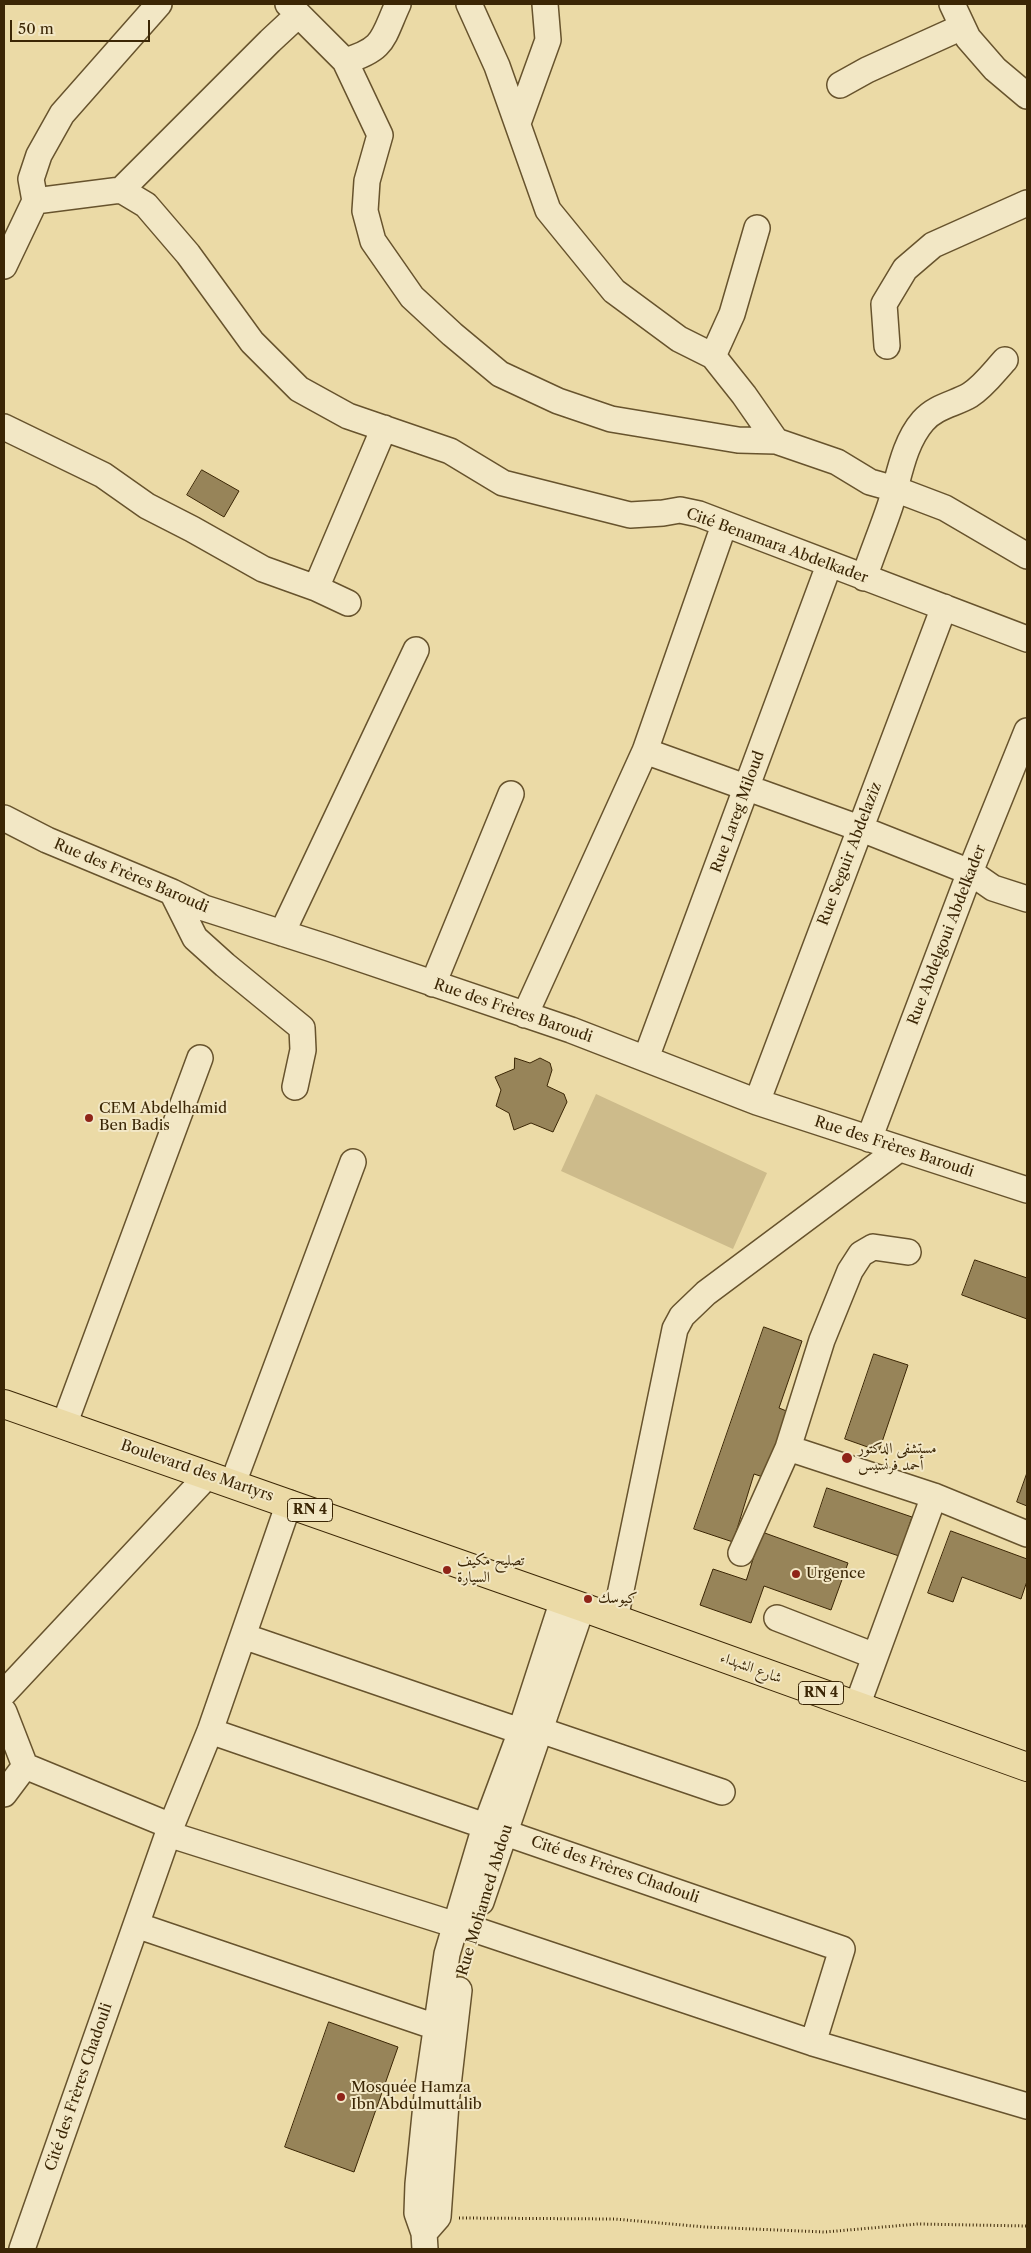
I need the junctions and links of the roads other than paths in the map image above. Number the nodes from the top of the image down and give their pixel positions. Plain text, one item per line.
1 (159, 4) edge
2 (398, 4) edge
3 (469, 4) edge
4 (545, 4) edge
5 (952, 4) edge
6 (293, 10) edge
7 (962, 27) junction
8 (345, 61) junction
9 (840, 85) dead end
10 (1027, 96) edge
11 (518, 123) junction
12 (121, 190) junction
13 (35, 201) junction
14 (1027, 203) edge
15 (757, 228) dead end
16 (4, 266) edge
17 (887, 346) dead end
18 (713, 356) junction
19 (1005, 360) dead end
20 (4, 427) edge
21 (384, 428) junction
22 (776, 442) junction
23 (895, 488) junction
24 (724, 525) junction
25 (1027, 556) edge
26 (829, 565) junction
27 (864, 578) junction
28 (316, 588) junction
29 (348, 603) dead end
30 (944, 607) junction
31 (1027, 639) edge
32 (416, 650) dead end
33 (1027, 732) edge
34 (645, 751) junction
35 (747, 788) junction
36 (510, 794) dead end
37 (4, 818) edge
38 (859, 828) junction
39 (970, 872) junction
40 (172, 892) junction
41 (1027, 900) edge
42 (282, 933) junction
43 (433, 984) junction
44 (525, 1015) junction
45 (200, 1058) dead end
46 (646, 1058) junction
47 (295, 1087) dead end
48 (757, 1102) junction
49 (869, 1139) junction
50 (899, 1149) junction
51 (352, 1162) dead end
52 (1027, 1190) edge
53 (908, 1252) dead end
54 (4, 1404) edge
55 (64, 1425) junction
56 (788, 1448) junction
57 (221, 1479) junction
58 (934, 1496) junction
59 (288, 1503) junction
60 (1027, 1534) edge
61 (742, 1553) dead end
62 (572, 1603) junction
63 (777, 1618) dead end
64 (615, 1619) junction
65 (243, 1636) junction
66 (875, 1656) junction
67 (4, 1693) edge
68 (856, 1706) junction
69 (4, 1712) edge
70 (210, 1731) junction
71 (530, 1731) junction
72 (25, 1766) junction
73 (1027, 1767) edge
74 (722, 1792) dead end
75 (4, 1794) edge
76 (495, 1828) junction
77 (169, 1830) junction
78 (136, 1925) junction
79 (465, 1927) junction
80 (436, 2027) junction
81 (813, 2043) junction
82 (1027, 2106) edge
83 (424, 2241) edge
84 (22, 2249) edge

1 - 13 street
2 - 8 street
3 - 11 street
4 - 11 street
5 - 7 street
6 - 8 street
6 - 12 street
7 - 9 street
7 - 10 street
8 - 22 street
11 - 18 street
12 - 13 street
12 - 21 street, Cité Benamara Abdelkader
13 - 16 street
14 - 17 street
15 - 18 street
18 - 22 street
19 - 23 street
20 - 28 street
21 - 24 street, Cité Benamara Abdelkader
21 - 28 street
22 - 23 street
23 - 25 street
23 - 27 street
24 - 26 street, Cité Benamara Abdelkader
24 - 34 street
26 - 27 street, Cité Benamara Abdelkader
26 - 35 street, Rue Lareg Miloud
27 - 30 street, Cité Benamara Abdelkader
28 - 29 street
30 - 31 street, Cité Benamara Abdelkader
30 - 38 street, Rue Seguir Abdelaziz
32 - 42 street
33 - 39 street, Rue Abdelgoui Abdelkader
34 - 35 street
34 - 44 street
35 - 38 street
35 - 46 street, Rue Lareg Miloud
36 - 43 street
37 - 40 street, Rue des Frères Baroudi
38 - 39 street
38 - 48 street, Rue Seguir Abdelaziz
39 - 41 street
39 - 49 street, Rue Abdelgoui Abdelkader
40 - 42 street, Rue des Frères Baroudi
40 - 47 street
42 - 43 street, Rue des Frères Baroudi
43 - 44 street, Rue des Frères Baroudi
44 - 46 street, Rue des Frères Baroudi
45 - 55 street
46 - 48 street, Rue des Frères Baroudi
48 - 49 street, Rue des Frères Baroudi
49 - 50 street, Rue des Frères Baroudi
50 - 52 street, Rue des Frères Baroudi
50 - 64 street
51 - 57 street
53 - 56 street
54 - 55 main road, Boulevard des Martyrs / RN 4
55 - 57 main road, Boulevard des Martyrs / RN 4
56 - 58 street
56 - 61 street
57 - 59 main road, Boulevard des Martyrs / RN 4
57 - 67 street
58 - 60 street
58 - 66 street
59 - 62 main road, Boulevard des Martyrs / RN 4
59 - 65 street, Cité des Frères Chadouli
62 - 64 main road, Boulevard des Martyrs / RN 4
62 - 71 street, Rue Mohamed Abdou
63 - 66 street
64 - 68 main road, شارع الشهداء / RN 4
65 - 70 street, Cité des Frères Chadouli
65 - 71 street
66 - 68 street
68 - 73 main road, شارع الشهداء / RN 4
69 - 72 street
70 - 76 street, Cité des Frères Chadouli
70 - 77 street, Cité des Frères Chadouli
71 - 74 street
71 - 76 street, Rue Mohamed Abdou
72 - 75 street
72 - 77 street
76 - 79 street, Rue Mohamed Abdou
76 - 81 street, Cité des Frères Chadouli
77 - 78 street, Cité des Frères Chadouli
77 - 79 street
78 - 80 street
78 - 84 street, Cité des Frères Chadouli
79 - 80 street, Rue Mohamed Abdou
79 - 81 street
79 - 83 street, Rue Mohamed Abdou
80 - 83 street, Rue Mohamed Abdou
81 - 82 street

